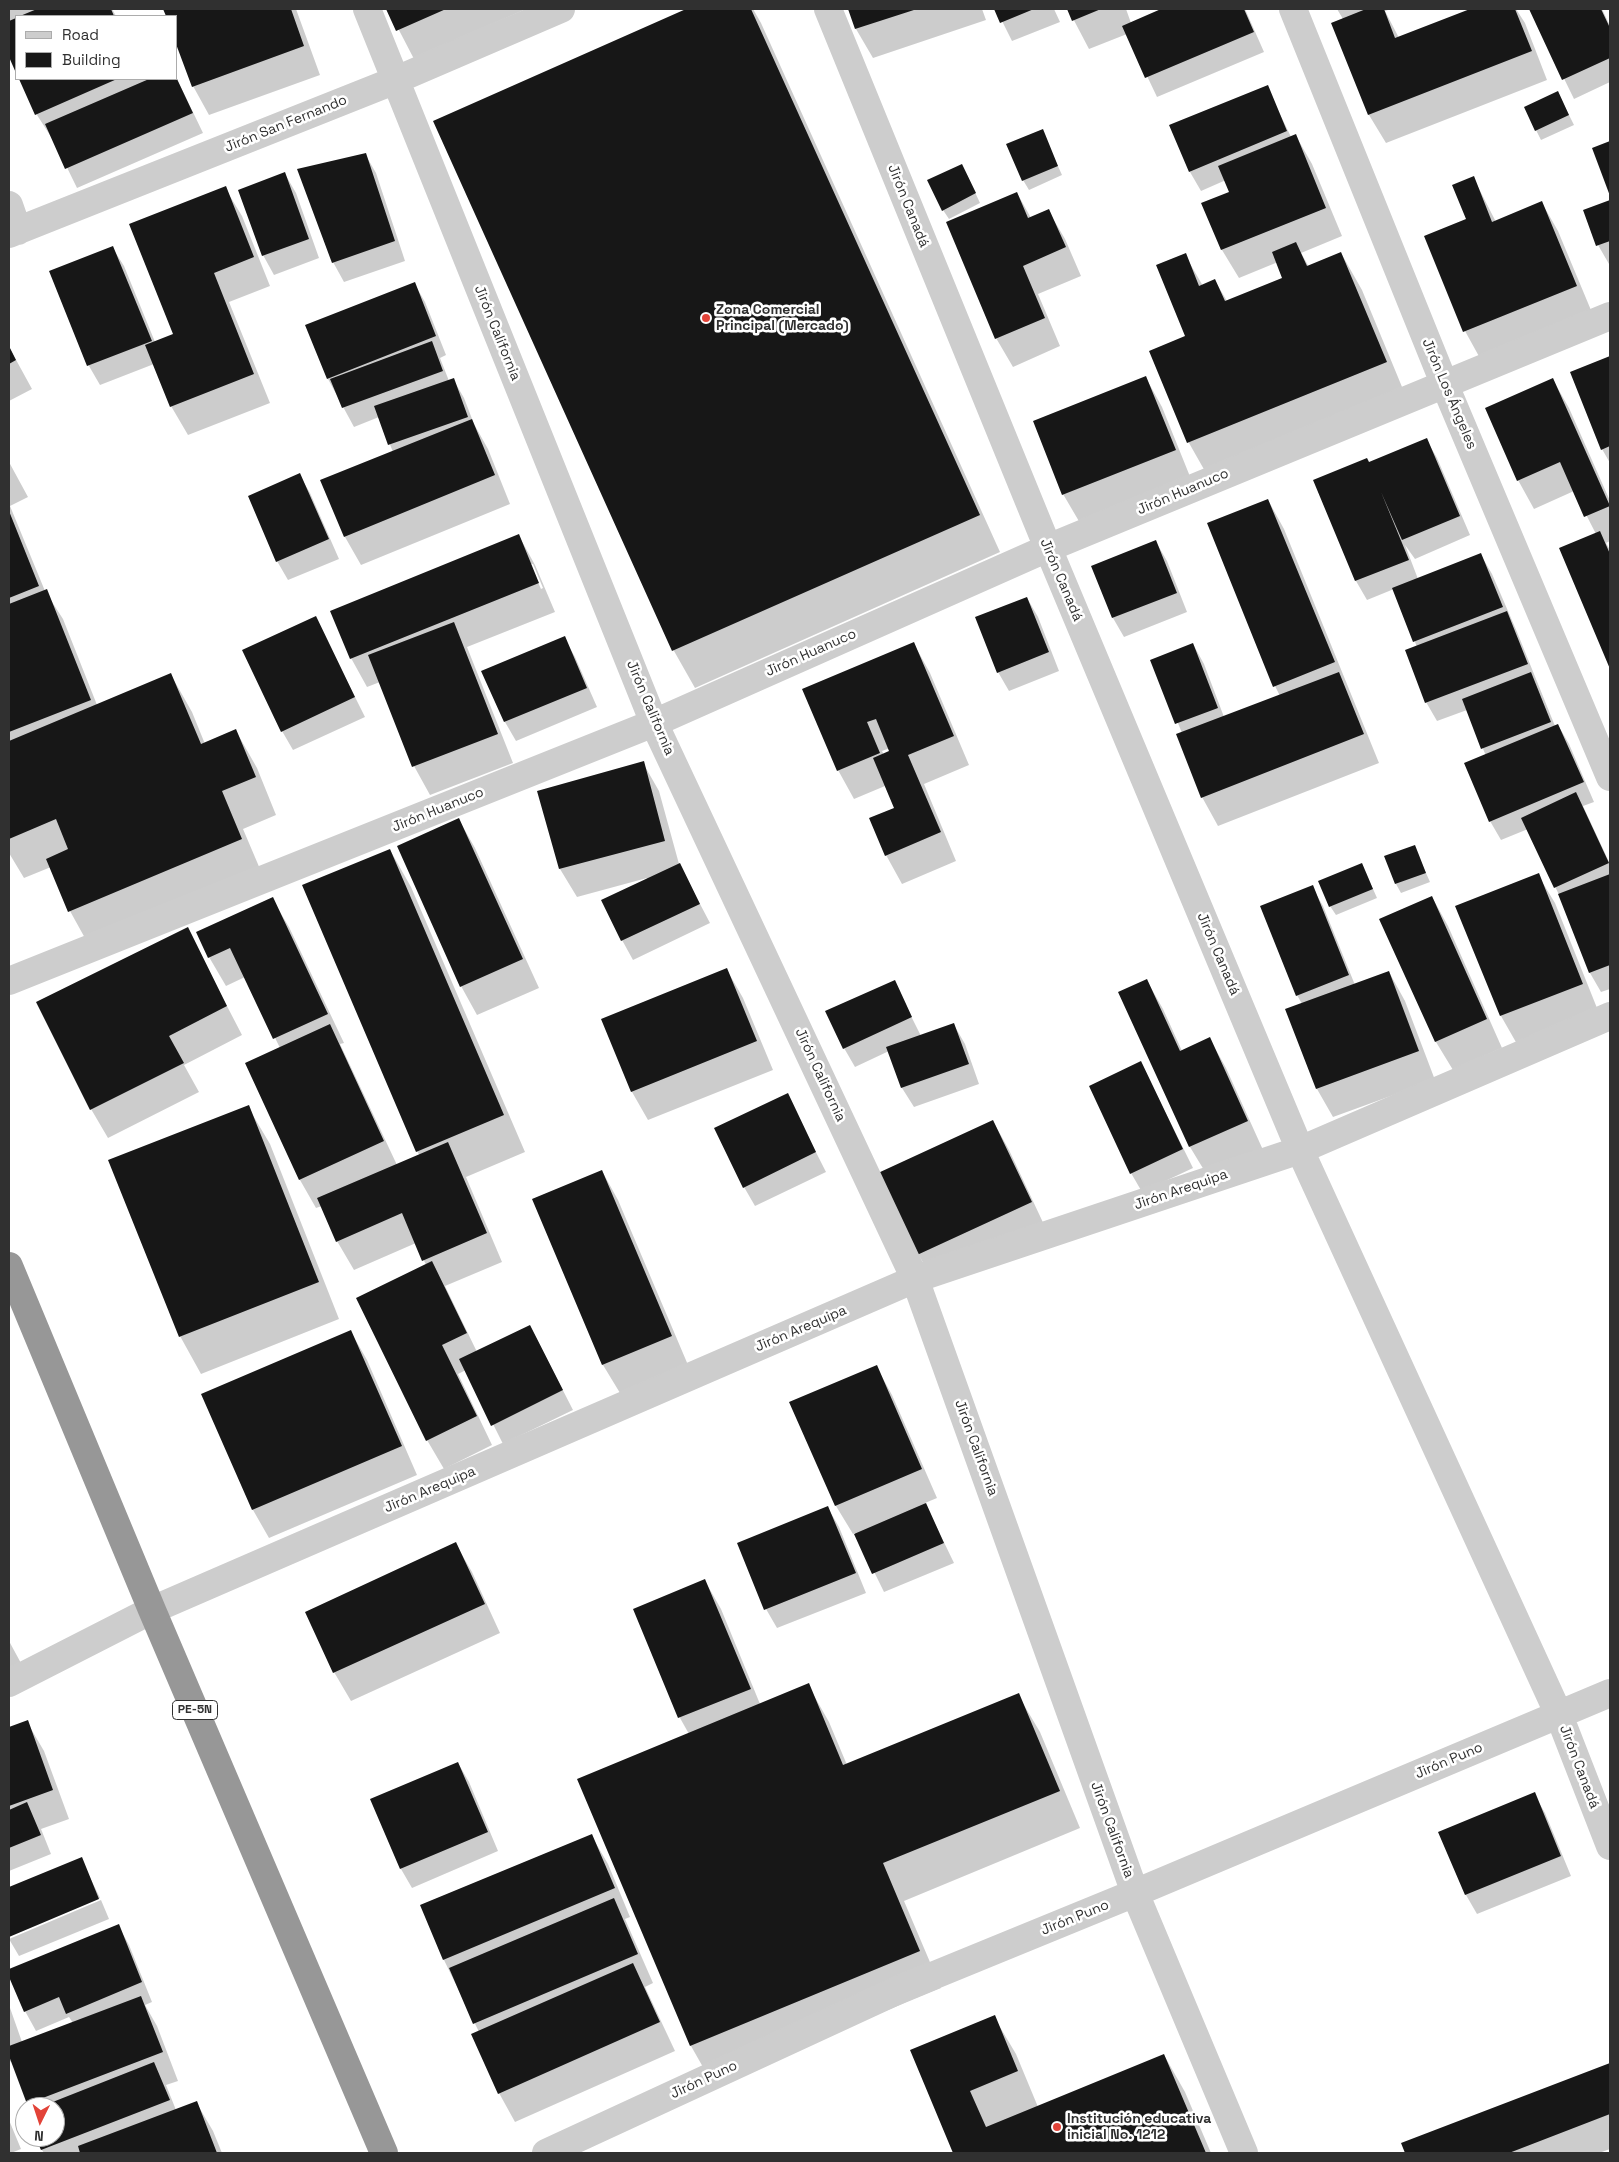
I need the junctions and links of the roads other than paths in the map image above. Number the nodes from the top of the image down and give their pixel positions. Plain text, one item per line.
1 (366, 9) edge
2 (561, 9) edge
3 (828, 9) edge
4 (1292, 9) edge
5 (396, 80) junction
6 (9, 205) edge
7 (13, 232) edge
8 (1610, 316) edge
9 (1444, 383) junction
10 (1048, 548) junction
11 (654, 723) junction
12 (1610, 777) edge
13 (9, 981) edge
14 (1610, 1016) edge
15 (1300, 1150) junction
16 (9, 1266) edge
17 (915, 1279) junction
18 (152, 1610) junction
19 (9, 1676) edge
20 (9, 1683) edge
21 (1610, 1693) edge
22 (1559, 1715) junction
23 (1610, 1846) edge
24 (1135, 1893) junction
25 (384, 2153) edge
26 (546, 2153) edge
27 (1244, 2153) edge

1 - 5 street, Jirón California
2 - 5 street, Jirón San Fernando
3 - 10 street, Jirón Canadá
4 - 9 street, Jirón Los Ángeles
5 - 7 street, Jirón San Fernando
5 - 11 street, Jirón California
6 - 7 street
8 - 9 street, Jirón Huanuco
9 - 10 street, Jirón Huanuco
9 - 12 street, Jirón Los Ángeles
10 - 11 street, Jirón Huanuco
10 - 15 street, Jirón Canadá
11 - 13 street, Jirón Huanuco
11 - 17 street, Jirón California
14 - 15 street, Jirón Arequipa
15 - 17 street, Jirón Arequipa
15 - 22 street, Jirón Canadá
16 - 18 highway, PE-5N
17 - 18 street, Jirón Arequipa
17 - 24 street, Jirón California
18 - 19 street
18 - 20 street, Jirón Arequipa
18 - 25 highway, PE-5N
21 - 22 street, Jirón Puno
22 - 23 street, Jirón Canadá
22 - 24 street, Jirón Puno
24 - 26 street, Jirón Puno
24 - 27 street, Jirón California

